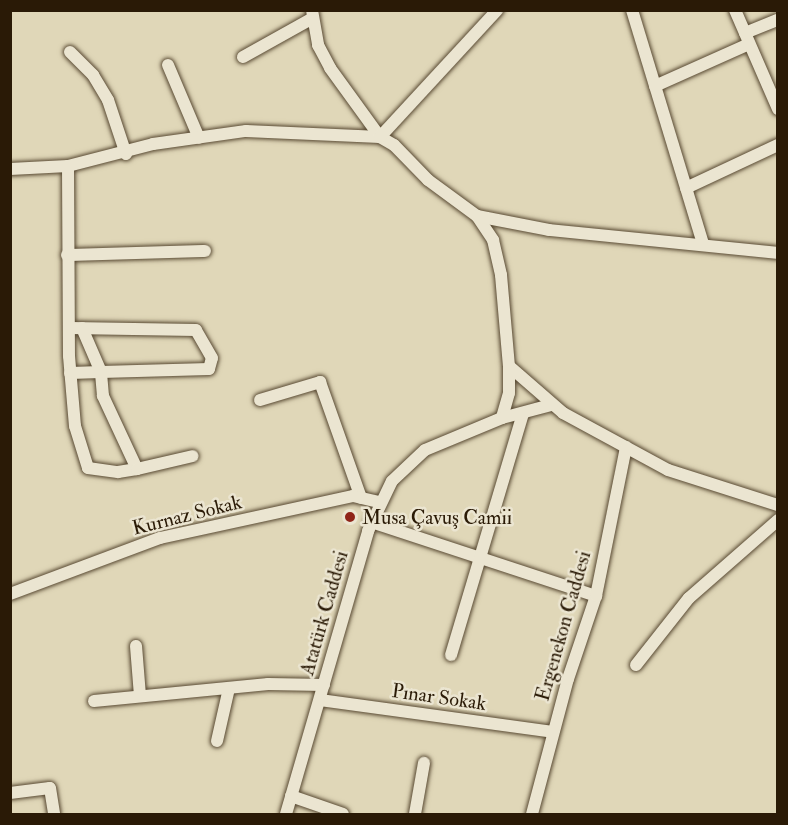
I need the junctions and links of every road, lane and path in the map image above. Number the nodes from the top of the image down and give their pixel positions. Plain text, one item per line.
1 (497, 10) edge
2 (735, 10) edge
3 (635, 12) edge
4 (312, 14) edge
5 (777, 20) edge
6 (747, 39) junction
7 (70, 52) dead end
8 (243, 57) dead end
9 (168, 65) dead end
10 (655, 86) junction
11 (777, 109) edge
12 (380, 137) junction
13 (199, 138) junction
14 (777, 145) edge
15 (126, 154) junction
16 (68, 166) junction
17 (10, 169) edge
18 (686, 188) junction
19 (477, 216) junction
20 (703, 243) junction
21 (205, 251) dead end
22 (777, 253) edge
23 (67, 255) junction
24 (77, 328) junction
25 (509, 366) junction
26 (101, 372) junction
27 (70, 373) junction
28 (260, 400) dead end
29 (551, 405) junction
30 (522, 413) junction
31 (502, 418) junction
32 (626, 447) junction
33 (193, 456) dead end
34 (137, 469) junction
35 (361, 498) junction
36 (379, 502) junction
37 (777, 505) edge
38 (777, 520) edge
39 (371, 522) junction
40 (481, 557) junction
41 (10, 594) edge
42 (596, 596) junction
43 (136, 646) dead end
44 (451, 655) dead end
45 (636, 665) dead end
46 (324, 686) junction
47 (229, 688) junction
48 (140, 696) junction
49 (320, 700) junction
50 (94, 701) dead end
51 (553, 732) junction
52 (217, 741) dead end
53 (424, 763) dead end
54 (10, 793) edge
55 (291, 796) junction
56 (54, 814) edge
57 (286, 814) edge
58 (343, 814) edge
59 (415, 814) edge
60 (532, 814) edge

1 - 12 street
2 - 6 street
3 - 10 street
4 - 8 street
4 - 12 street
5 - 6 street
6 - 10 street
6 - 11 street
7 - 15 street
9 - 13 street
10 - 18 street
12 - 13 street
12 - 19 street
13 - 15 street
14 - 18 street
15 - 16 street
16 - 17 street
16 - 23 street
18 - 20 street
19 - 20 street
19 - 25 street
20 - 22 street
21 - 23 street
23 - 24 street
24 - 26 street
24 - 26 street
24 - 27 street
25 - 29 street
25 - 31 street
26 - 27 street
26 - 34 street
27 - 34 street
28 - 35 street
29 - 30 street, Atatürk Caddesi
29 - 32 street
30 - 31 street, Atatürk Caddesi
30 - 40 street
31 - 36 street, Atatürk Caddesi
32 - 37 street
32 - 42 street, Ergenekon Caddesi
33 - 34 street
35 - 36 street, Kurnaz Sokak
35 - 41 street, Kurnaz Sokak
36 - 39 street, Atatürk Caddesi
38 - 45 street
39 - 40 street
39 - 46 street, Atatürk Caddesi
40 - 42 street
40 - 44 street
42 - 51 street, Ergenekon Caddesi
43 - 48 street
46 - 47 street
46 - 49 street, Atatürk Caddesi
47 - 48 street
47 - 52 street
48 - 50 street
49 - 51 street, Pınar Sokak
49 - 55 street, Atatürk Caddesi
51 - 60 street, Ergenekon Caddesi
53 - 59 street
54 - 56 street
55 - 57 street, Atatürk Caddesi
55 - 58 street

